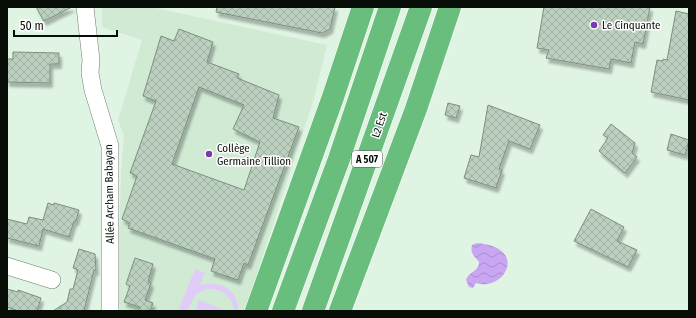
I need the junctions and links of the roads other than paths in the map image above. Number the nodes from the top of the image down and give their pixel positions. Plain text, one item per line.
1 (84, 7) edge
2 (363, 7) edge
3 (390, 7) edge
4 (421, 7) edge
5 (450, 7) edge
6 (7, 266) edge
7 (52, 280) dead end
8 (110, 311) edge
9 (256, 311) edge
10 (283, 311) edge
11 (314, 311) edge
12 (340, 311) edge

1 - 8 street, Allée Archam Babayan
2 - 9 highway
3 - 10 highway, A 507
4 - 11 highway, L2 Est / A 507
5 - 12 highway
6 - 7 street

